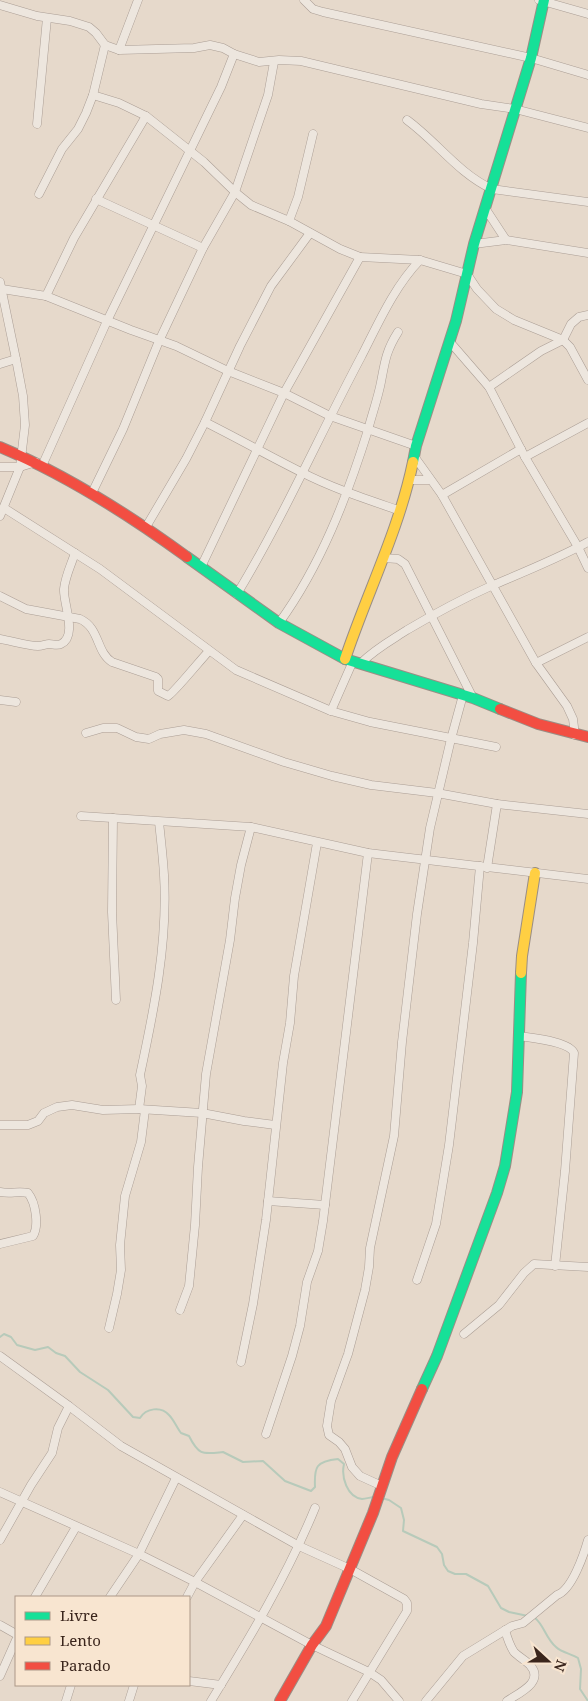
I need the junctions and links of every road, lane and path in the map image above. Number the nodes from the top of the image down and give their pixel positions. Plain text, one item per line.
1 (138, 0) edge
2 (304, 0) edge
3 (542, 1) edge
4 (0, 6) edge
5 (588, 14) edge
6 (47, 18) junction
7 (106, 45) junction
8 (119, 50) junction
9 (234, 54) junction
10 (531, 58) junction
11 (274, 62) junction
12 (588, 75) edge
13 (93, 95) junction
14 (516, 109) junction
15 (146, 116) junction
16 (408, 120) dead end
17 (37, 124) dead end
18 (588, 128) edge
19 (313, 134) dead end
20 (190, 152) junction
21 (492, 188) junction
22 (235, 192) junction
23 (39, 194) dead end
24 (96, 199) junction
25 (588, 202) edge
26 (485, 208) junction
27 (289, 221) junction
28 (154, 225) junction
29 (310, 233) junction
30 (506, 240) junction
31 (474, 244) junction
32 (204, 248) junction
33 (588, 253) edge
34 (360, 257) junction
35 (420, 260) junction
36 (467, 274) junction
37 (1, 286) edge
38 (46, 296) junction
39 (588, 315) edge
40 (107, 321) junction
41 (398, 332) dead end
42 (563, 340) junction
43 (159, 341) junction
44 (450, 342) junction
45 (16, 359) junction
46 (0, 364) edge
47 (228, 371) junction
48 (588, 380) edge
49 (489, 387) junction
50 (284, 393) junction
51 (330, 416) junction
52 (205, 422) junction
53 (588, 424) edge
54 (368, 430) junction
55 (0, 447) edge
56 (258, 448) junction
57 (521, 449) junction
58 (415, 451) junction
59 (22, 455) junction
60 (525, 457) junction
61 (39, 464) junction
62 (0, 467) edge
63 (20, 467) junction
64 (302, 473) junction
65 (409, 480) junction
66 (430, 480) junction
67 (346, 492) junction
68 (92, 493) junction
69 (442, 495) junction
70 (4, 508) junction
71 (398, 510) junction
72 (0, 516) edge
73 (146, 527) junction
74 (588, 542) edge
75 (578, 547) junction
76 (75, 553) junction
77 (383, 558) junction
78 (201, 567) junction
79 (588, 568) edge
80 (492, 586) junction
81 (237, 594) junction
82 (0, 596) edge
83 (432, 615) junction
84 (69, 617) junction
85 (279, 623) junction
86 (588, 637) edge
87 (0, 640) edge
88 (209, 651) junction
89 (353, 661) junction
90 (536, 664) junction
91 (468, 696) junction
92 (0, 700) edge
93 (16, 702) dead end
94 (331, 711) junction
95 (86, 733) dead end
96 (575, 735) junction
97 (588, 738) edge
98 (450, 739) junction
99 (496, 747) dead end
100 (438, 793) junction
101 (497, 804) junction
102 (588, 814) edge
103 (82, 816) dead end
104 (112, 818) junction
105 (159, 822) junction
106 (251, 827) junction
107 (317, 843) junction
108 (368, 854) junction
109 (425, 861) junction
110 (483, 867) junction
111 (535, 873) junction
112 (588, 879) edge
113 (116, 1000) dead end
114 (519, 1036) junction
115 (142, 1109) junction
116 (202, 1113) junction
117 (0, 1124) edge
118 (275, 1125) junction
119 (0, 1192) edge
120 (268, 1202) junction
121 (325, 1205) junction
122 (0, 1244) edge
123 (555, 1266) junction
124 (588, 1267) edge
125 (417, 1280) dead end
126 (180, 1310) dead end
127 (109, 1328) dead end
128 (464, 1334) dead end
129 (0, 1356) edge
130 (241, 1362) dead end
131 (69, 1406) junction
132 (266, 1434) dead end
133 (176, 1478) junction
134 (382, 1486) junction
135 (0, 1492) edge
136 (21, 1503) junction
137 (315, 1508) dead end
138 (243, 1515) junction
139 (76, 1527) junction
140 (0, 1540) edge
141 (588, 1540) edge
142 (299, 1546) junction
143 (139, 1554) junction
144 (350, 1569) junction
145 (195, 1582) junction
146 (35, 1596) edge
147 (111, 1596) edge
148 (188, 1596) edge
149 (261, 1617) junction
150 (0, 1625) edge
151 (505, 1630) junction
152 (15, 1633) edge
153 (15, 1642) edge
154 (312, 1644) junction
155 (368, 1672) junction
156 (0, 1676) edge
157 (190, 1681) edge
158 (221, 1685) junction
159 (71, 1686) edge
160 (134, 1686) edge
161 (66, 1701) edge
162 (129, 1701) edge
163 (211, 1701) edge
164 (281, 1701) edge
165 (352, 1701) edge
166 (399, 1701) edge
167 (426, 1701) edge
168 (507, 1701) edge

1 - 8 street
2 - 10 street
3 - 5 street
3 - 10 street
4 - 6 street
6 - 7 street
6 - 17 street
7 - 8 street
7 - 13 street
8 - 9 street
9 - 11 street
9 - 20 street
10 - 12 street
10 - 14 street
11 - 14 street
11 - 22 street
13 - 15 street
13 - 23 street
14 - 18 street
14 - 21 street
15 - 20 street
15 - 24 street
16 - 21 street
19 - 27 street
20 - 22 street
20 - 28 street
21 - 25 street
21 - 26 street
22 - 27 street
22 - 32 street
24 - 28 street
24 - 38 street
26 - 30 street
26 - 31 street
27 - 29 street
28 - 32 street
28 - 40 street
29 - 34 street
29 - 47 street
30 - 31 street
30 - 33 street
31 - 36 street
32 - 43 street
34 - 35 street
34 - 50 street
35 - 36 street
35 - 51 street
36 - 42 street
36 - 44 street
37 - 38 street
37 - 45 street
38 - 40 street
39 - 42 street
40 - 43 street
40 - 61 street
41 - 54 street
42 - 48 street
42 - 49 street
43 - 47 street
43 - 68 street
44 - 49 street
44 - 58 street
45 - 46 street
45 - 59 street
47 - 50 street
47 - 52 street
49 - 57 street
50 - 51 street
50 - 56 street
51 - 54 street
51 - 64 street
52 - 56 street
52 - 73 street
53 - 60 street
54 - 58 street
54 - 67 street
55 - 59 street
56 - 64 street
56 - 78 street
57 - 60 street
57 - 69 street
58 - 65 street
58 - 66 street
59 - 61 street
59 - 63 street
60 - 75 street
61 - 63 street
61 - 68 street
62 - 63 street
63 - 70 street
64 - 67 street
64 - 81 street
65 - 66 street
65 - 71 street
66 - 69 street
67 - 71 street
67 - 85 street
68 - 73 street
69 - 80 street
70 - 72 street
70 - 76 street
71 - 77 street
73 - 78 street
74 - 75 street
75 - 79 street
75 - 80 street
76 - 84 street
76 - 88 street
77 - 83 street
77 - 89 street
78 - 81 street
80 - 83 street
80 - 90 street
81 - 85 street
82 - 84 street
83 - 89 street
83 - 91 street
84 - 87 street
84 - 88 street
85 - 89 street
86 - 90 street
88 - 94 street
89 - 91 street
89 - 94 street
90 - 96 street
91 - 96 street
91 - 98 street
92 - 93 street
94 - 98 street
95 - 100 street
96 - 97 street
98 - 99 street
98 - 100 street
100 - 101 street
100 - 109 street
101 - 102 street
101 - 110 street
103 - 104 street
104 - 105 street
104 - 113 street
105 - 106 street
105 - 115 street
106 - 107 street
106 - 116 street
107 - 108 street
107 - 118 street
108 - 109 street
108 - 121 street
109 - 110 street
109 - 134 street
110 - 111 street
110 - 125 street
111 - 112 street
111 - 114 street
114 - 123 street
114 - 134 street
115 - 116 street
115 - 117 street
115 - 127 street
116 - 118 street
116 - 126 street
118 - 120 street
119 - 122 street
120 - 121 street
120 - 130 street
121 - 132 street
123 - 124 street
123 - 128 street
129 - 131 street
131 - 133 street
131 - 136 street
133 - 138 street
133 - 143 street
134 - 144 street
135 - 136 street
136 - 139 street
136 - 140 street
137 - 142 street
138 - 142 street
138 - 145 street
139 - 143 street
139 - 146 street
141 - 151 street
142 - 144 street
142 - 149 street
143 - 145 street
143 - 147 street
144 - 154 street
144 - 155 street
145 - 148 street
145 - 149 street
149 - 154 street
149 - 158 street
150 - 152 street
151 - 167 street
151 - 168 street
153 - 156 street
154 - 155 street
154 - 164 street
155 - 165 street
155 - 166 street
157 - 158 street
158 - 163 street
159 - 161 street
160 - 162 street

